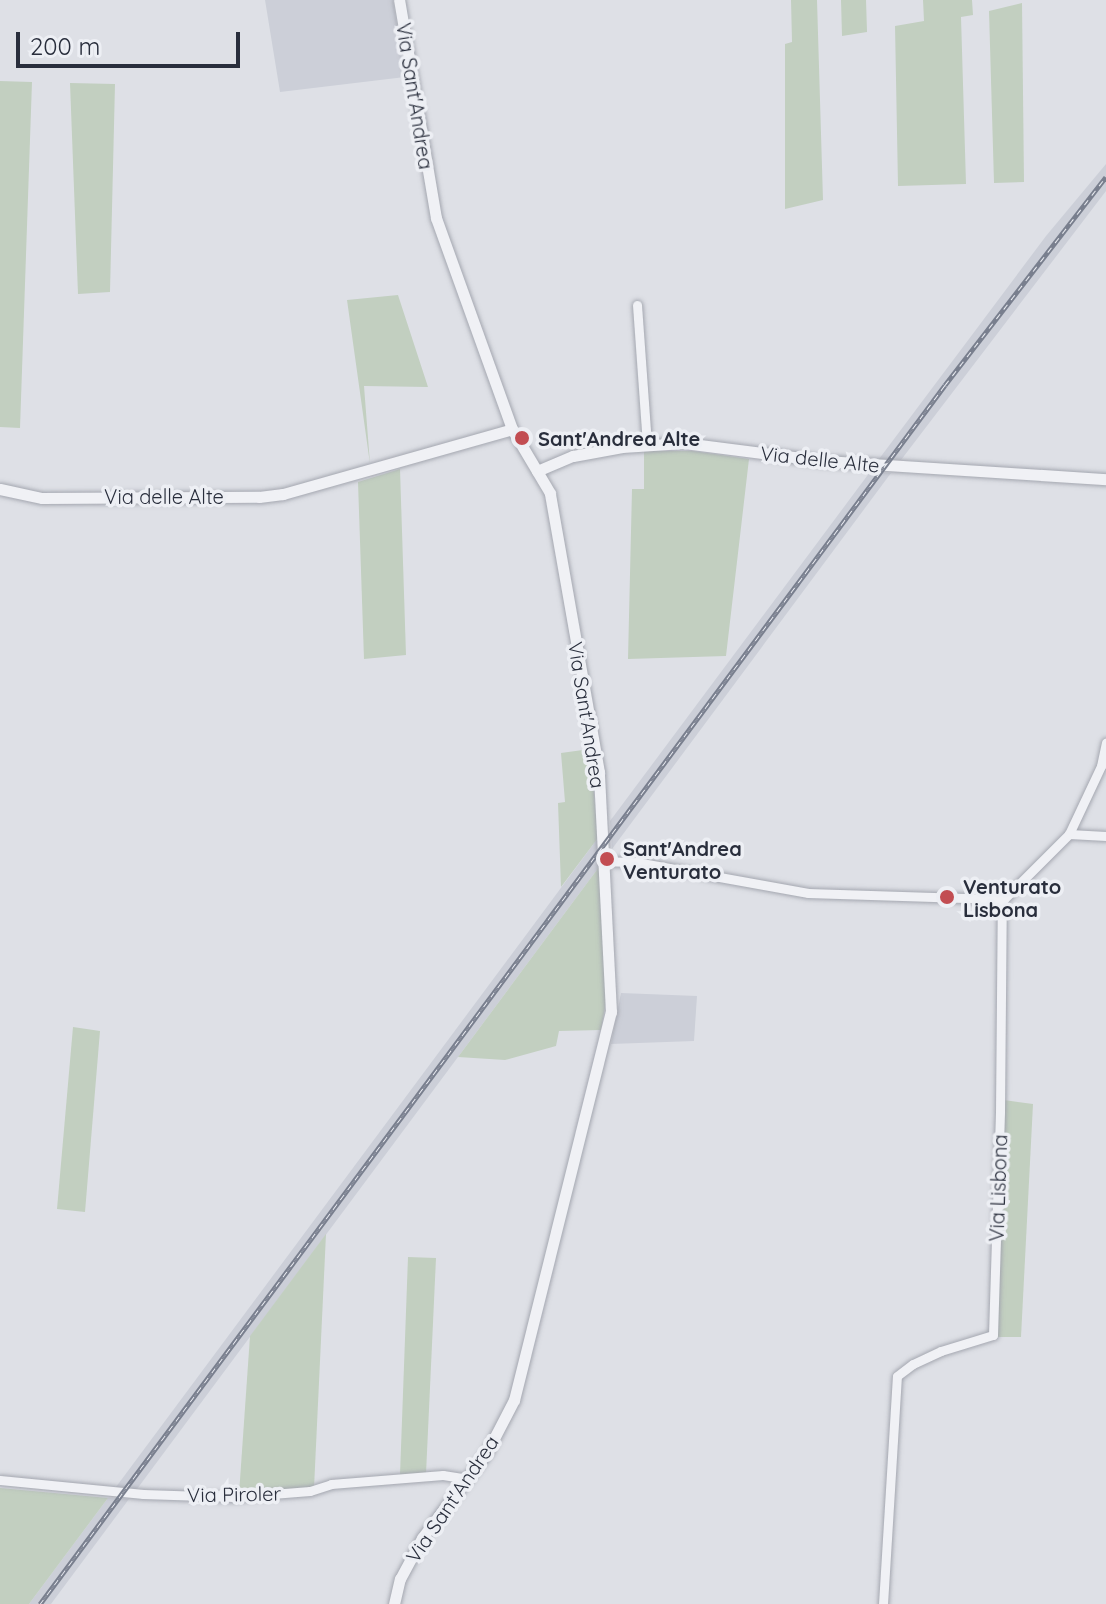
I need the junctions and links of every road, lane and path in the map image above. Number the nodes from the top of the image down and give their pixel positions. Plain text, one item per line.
1 (399, 0) edge
2 (637, 305) dead end
3 (512, 429) junction
4 (647, 444) junction
5 (537, 471) junction
6 (1106, 479) edge
7 (0, 489) edge
8 (1106, 743) edge
9 (1069, 834) junction
10 (1106, 836) edge
11 (602, 861) junction
12 (1002, 900) junction
13 (467, 1479) junction
14 (0, 1480) edge
15 (394, 1604) edge
16 (883, 1604) edge

1 - 3 street, Via Sant'Andrea
2 - 4 street
3 - 5 street, Via Sant'Andrea
3 - 7 street, Via delle Alte
4 - 5 street, Via delle Alte
4 - 6 street, Via delle Alte
5 - 11 street, Via Sant'Andrea
8 - 9 street
9 - 10 street
9 - 12 street
11 - 12 street
11 - 13 street, Via Sant'Andrea
12 - 16 street, Via Lisbona
13 - 14 street, Via Piroler
13 - 15 street, Via Sant'Andrea

